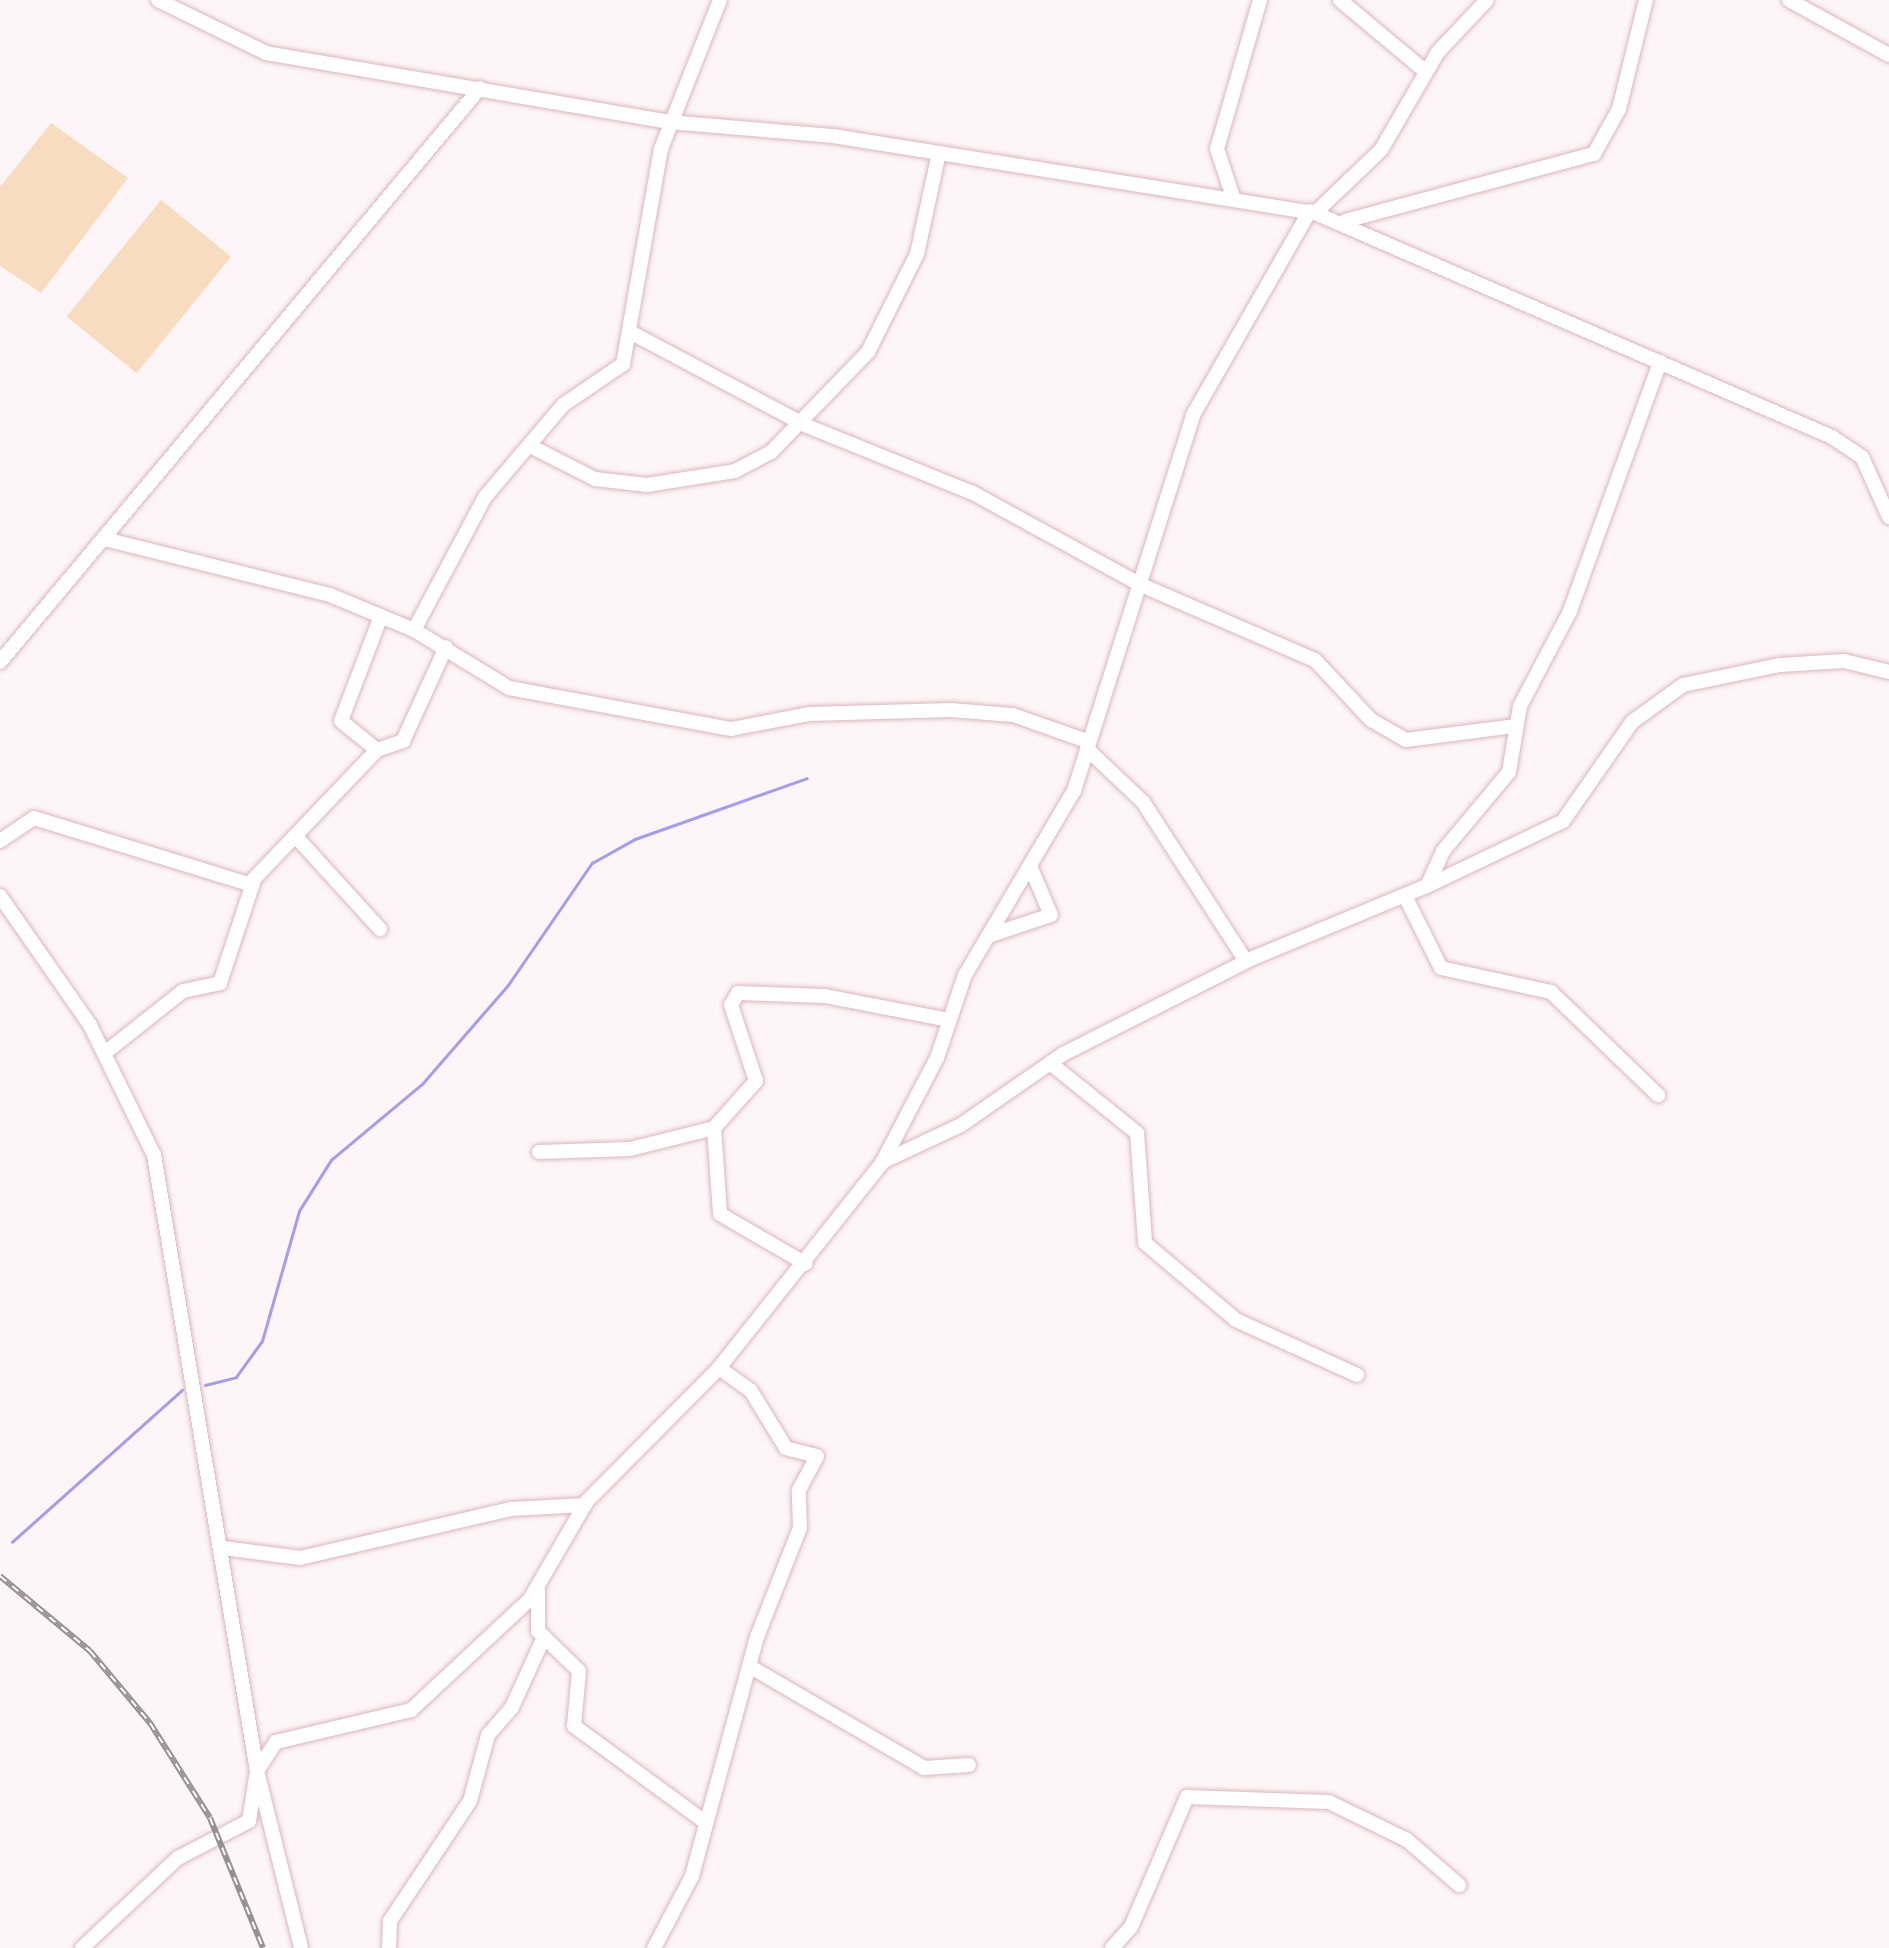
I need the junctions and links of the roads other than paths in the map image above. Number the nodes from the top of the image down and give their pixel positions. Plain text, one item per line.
1 (158, 0) edge
2 (720, 0) edge
3 (1260, 0) edge
4 (1340, 0) edge
5 (1487, 0) edge
6 (1646, 0) edge
7 (1792, 1) edge
8 (1889, 55) edge
9 (1426, 72) junction
10 (480, 88) junction
11 (670, 122) junction
12 (938, 152) junction
13 (1233, 197) junction
14 (1282, 205) junction
15 (1312, 212) junction
16 (1344, 222) junction
17 (1292, 229) junction
18 (632, 333) junction
19 (1660, 362) junction
20 (796, 417) junction
21 (532, 447) junction
22 (1889, 516) edge
23 (108, 540) junction
24 (1139, 584) junction
25 (382, 616) junction
26 (414, 630) junction
27 (446, 646) junction
28 (0, 662) edge
29 (1889, 672) edge
30 (1516, 726) junction
31 (1087, 745) junction
32 (377, 750) junction
33 (298, 839) junction
34 (0, 840) edge
35 (1030, 866) junction
36 (254, 880) junction
37 (1428, 886) junction
38 (0, 896) edge
39 (1406, 896) junction
40 (380, 929) dead end
41 (988, 936) junction
42 (1246, 961) junction
43 (950, 1020) junction
44 (106, 1052) junction
45 (1050, 1063) junction
46 (1658, 1095) dead end
47 (714, 1128) junction
48 (539, 1152) dead end
49 (882, 1163) junction
50 (806, 1264) junction
51 (719, 1368) junction
52 (1357, 1375) dead end
53 (585, 1505) junction
54 (223, 1548) junction
55 (538, 1590) junction
56 (544, 1637) junction
57 (749, 1666) junction
58 (969, 1765) dead end
59 (257, 1771) junction
60 (705, 1822) junction
61 (1459, 1885) dead end
62 (660, 1946) edge
63 (82, 1948) edge
64 (301, 1948) edge
65 (389, 1948) edge
66 (1112, 1948) edge

1 - 10 street
2 - 11 street
3 - 13 street
4 - 9 street
5 - 9 street
6 - 16 street
7 - 8 street
9 - 15 street
10 - 11 street
10 - 23 street
11 - 12 street
11 - 18 street
12 - 13 street
12 - 20 street
13 - 14 street
14 - 15 street
14 - 17 street
15 - 16 street
15 - 17 street
16 - 19 street
17 - 24 street
18 - 20 street
18 - 21 street
19 - 22 street
19 - 30 street
20 - 21 street
20 - 24 street
21 - 26 street
23 - 25 street
23 - 28 street
24 - 30 street
24 - 31 street
25 - 26 street
25 - 32 street
26 - 27 street
27 - 31 street
27 - 32 street
29 - 37 street
30 - 37 street
31 - 35 street
31 - 42 street
32 - 33 street
33 - 36 street
33 - 40 street
34 - 36 street
35 - 41 street
35 - 41 street
36 - 44 street
37 - 39 street
38 - 44 street
39 - 42 street
39 - 46 street
41 - 43 street
42 - 45 street
43 - 47 street
43 - 49 street
44 - 54 street
45 - 49 street
45 - 52 street
47 - 48 street
47 - 50 street
49 - 50 street
50 - 51 street
51 - 53 street
51 - 57 street
53 - 54 street
53 - 55 street
54 - 59 street
55 - 56 street
55 - 59 street
56 - 60 street
56 - 65 street
57 - 58 street
57 - 60 street
59 - 63 street
59 - 64 street
60 - 62 street
61 - 66 street

